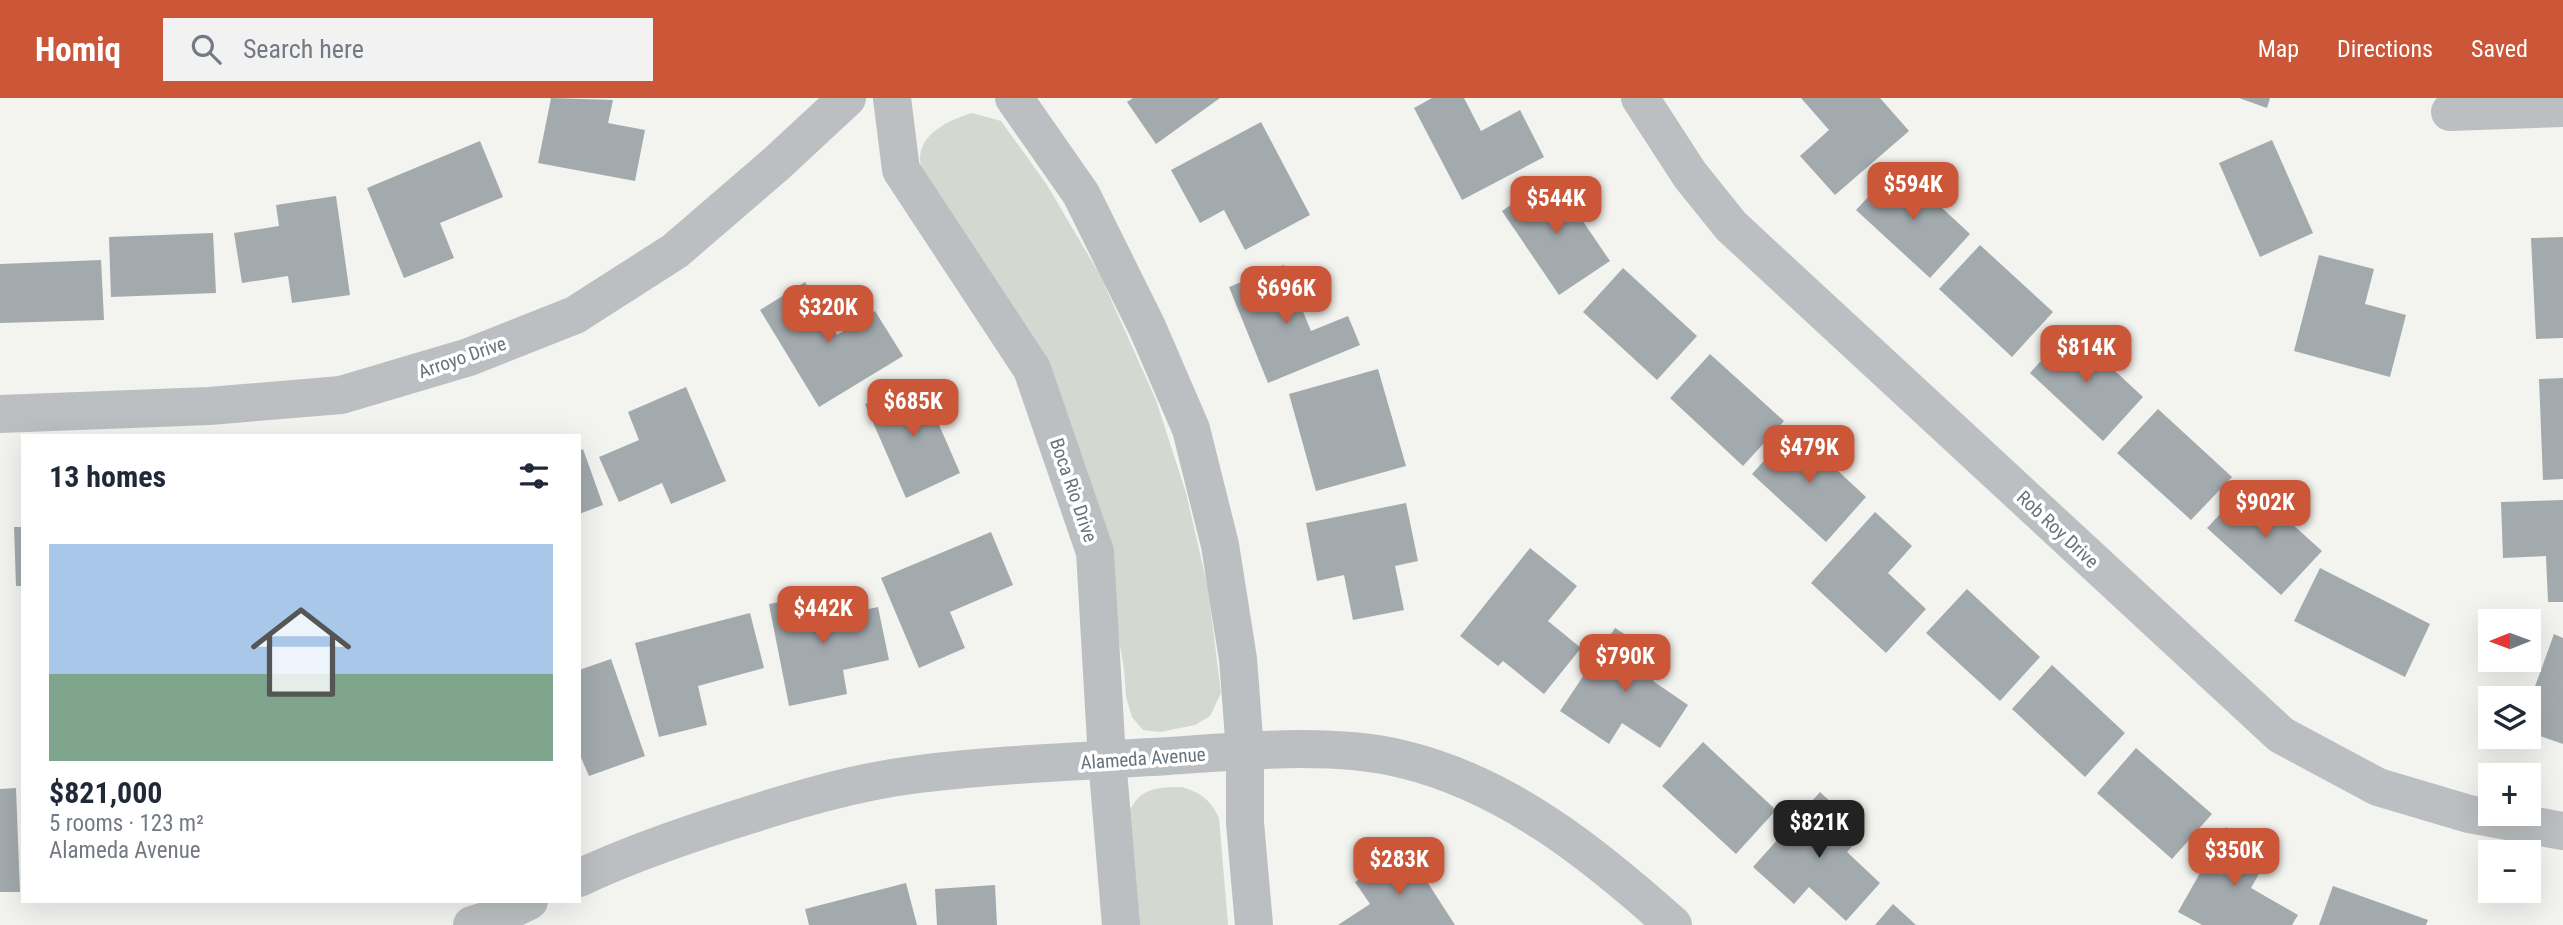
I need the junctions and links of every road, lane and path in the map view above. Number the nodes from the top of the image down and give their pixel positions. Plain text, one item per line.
1 (847, 98) edge
2 (892, 98) edge
3 (1014, 98) edge
4 (1640, 98) edge
5 (2563, 108) edge
6 (2450, 113) dead end
7 (0, 414) edge
8 (1245, 751) junction
9 (1107, 759) junction
10 (2563, 831) edge
11 (581, 877) edge
12 (524, 903) edge
13 (472, 925) edge
14 (1121, 925) edge
15 (1254, 925) edge
16 (1673, 925) edge

1 - 7 street, Arroyo Drive
2 - 9 street, Boca Rio Drive
3 - 8 street
4 - 10 street, Rob Roy Drive
5 - 6 street
8 - 9 street, Alameda Avenue
8 - 15 street
8 - 16 street, Alameda Avenue
9 - 11 street, Alameda Avenue
9 - 14 street, Boca Rio Drive
12 - 13 street

